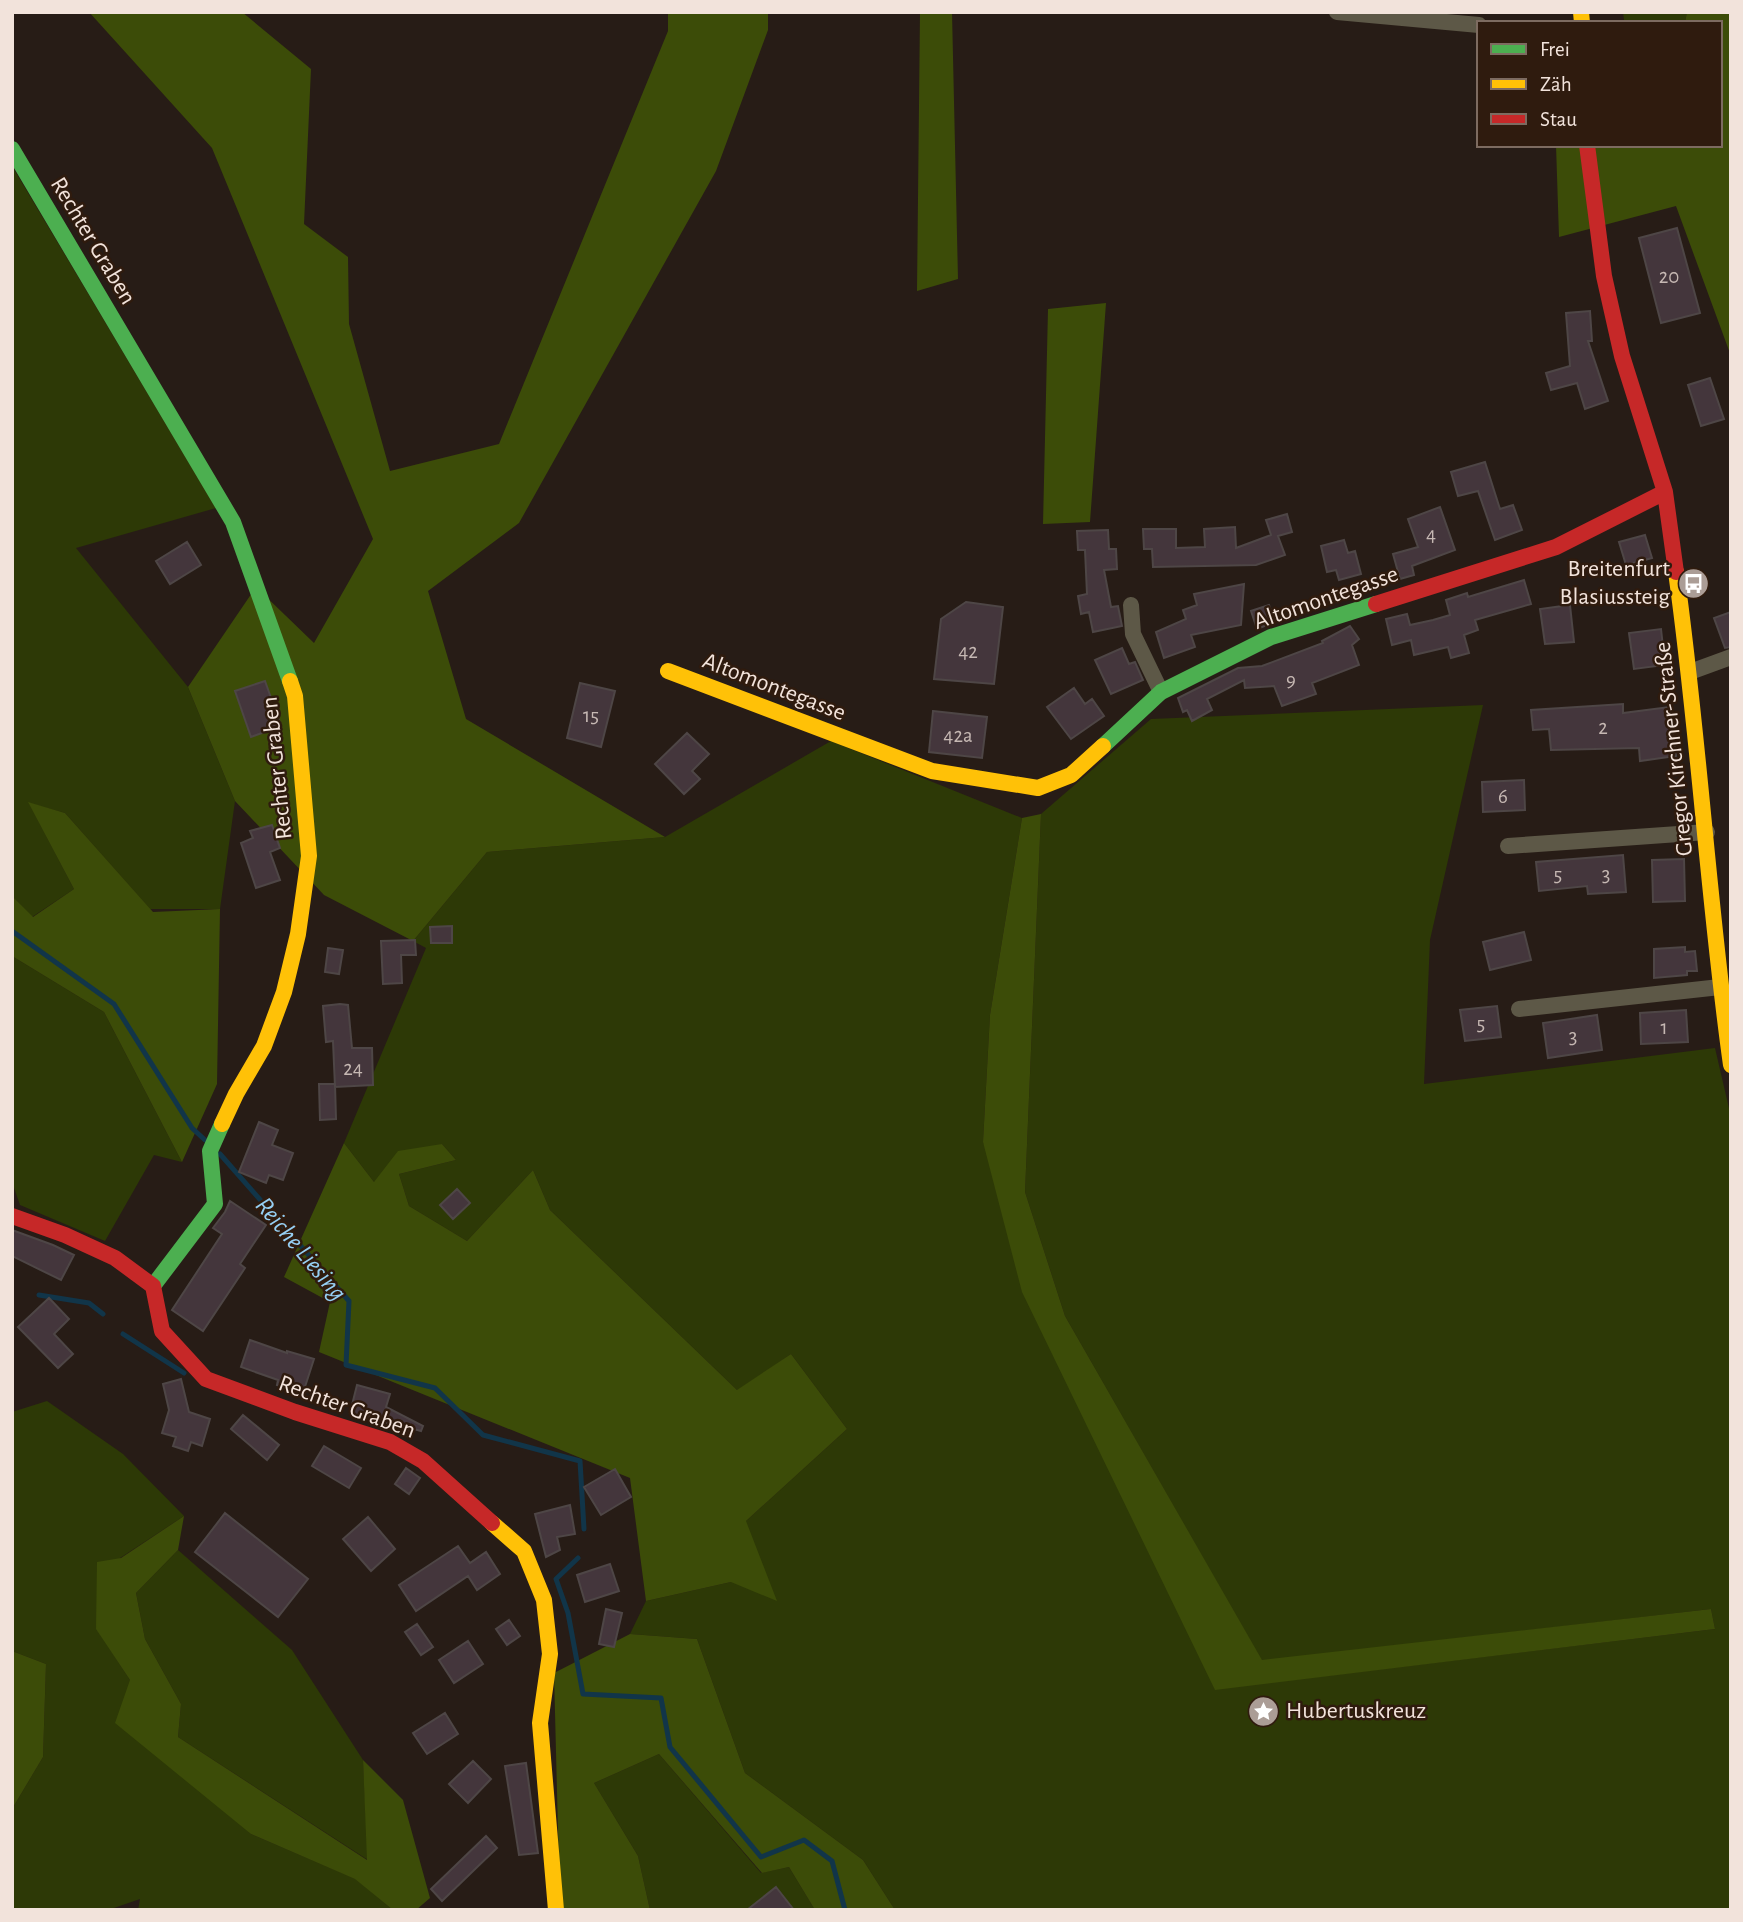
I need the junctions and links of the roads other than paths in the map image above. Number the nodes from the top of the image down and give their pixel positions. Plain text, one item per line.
1 (1336, 12) edge
2 (1386, 14) edge
3 (1477, 24) edge
4 (1587, 147) edge
5 (12, 149) edge
6 (1665, 492) junction
7 (1131, 605) dead end
8 (1731, 657) edge
9 (668, 671) dead end
10 (1690, 672) junction
11 (1161, 692) junction
12 (1707, 832) junction
13 (1508, 846) dead end
14 (1724, 965) edge
15 (1720, 987) junction
16 (1519, 1009) dead end
17 (1731, 1065) edge
18 (12, 1216) edge
19 (153, 1286) junction
20 (556, 1910) edge

1 - 2 street
2 - 3 street
4 - 6 street, Gregor Kirchner-Straße
5 - 19 street, Rechter Graben
6 - 10 street, Gregor Kirchner-Straße
6 - 11 street, Altomontegasse
7 - 11 street
8 - 10 street
9 - 11 street, Altomontegasse
10 - 12 street, Gregor Kirchner-Straße
12 - 13 street
12 - 14 street, Gregor Kirchner-Straße
14 - 15 street, Gregor Kirchner-Straße
15 - 16 street
15 - 17 street, Gregor Kirchner-Straße
18 - 19 street
19 - 20 street, Rechter Graben

